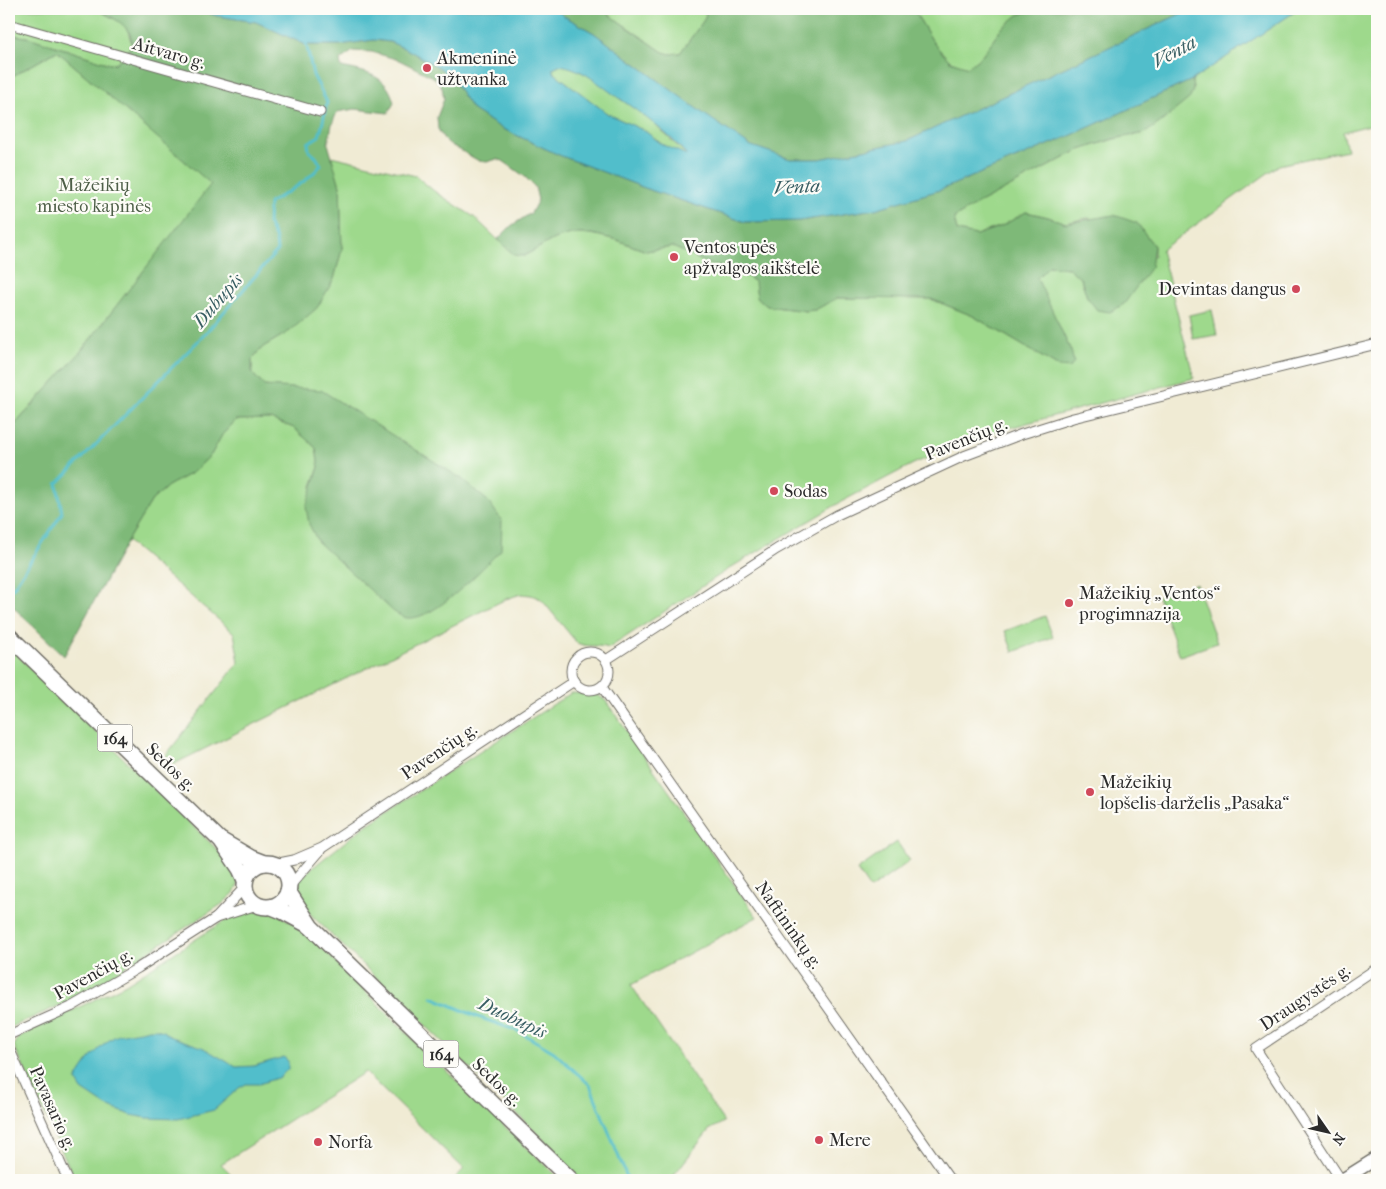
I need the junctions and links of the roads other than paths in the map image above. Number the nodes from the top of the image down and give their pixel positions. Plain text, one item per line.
1 (9, 24) edge
2 (320, 112) dead end
3 (1377, 344) edge
4 (9, 636) edge
5 (606, 660) junction
6 (574, 681) junction
7 (602, 687) junction
8 (221, 841) junction
9 (322, 848) junction
10 (269, 863) junction
11 (245, 884) junction
12 (289, 889) junction
13 (264, 906) junction
14 (216, 918) junction
15 (311, 927) junction
16 (1377, 968) edge
17 (9, 1035) edge
18 (9, 1048) edge
19 (1377, 1158) edge
20 (68, 1180) edge
21 (570, 1180) edge
22 (950, 1180) edge
23 (1341, 1180) edge

1 - 2 street, Aitvaro g.
3 - 5 street, Pavenčių g.
4 - 8 main road, Sedos g. / 164
5 - 6 street
5 - 7 street
6 - 7 street
6 - 9 street, Pavenčių g.
7 - 22 street, Naftininkų g.
8 - 10 main road, Sedos g. / 164
8 - 11 main road, Sedos g. / 164
9 - 10 street, Pavenčių g.
9 - 12 street, Pavenčių g.
10 - 11 main road
10 - 12 main road, 164
11 - 13 main road, 164
11 - 14 street, Pavenčių g.
12 - 13 main road
12 - 15 main road, Sedos g. / 164
13 - 14 street, Pavenčių g.
13 - 15 main road, Sedos g. / 164
14 - 17 street, Pavenčių g.
15 - 21 main road, Sedos g. / 164
16 - 23 street, Draugystės g.
18 - 20 street, Pavasario g.
19 - 23 main road

